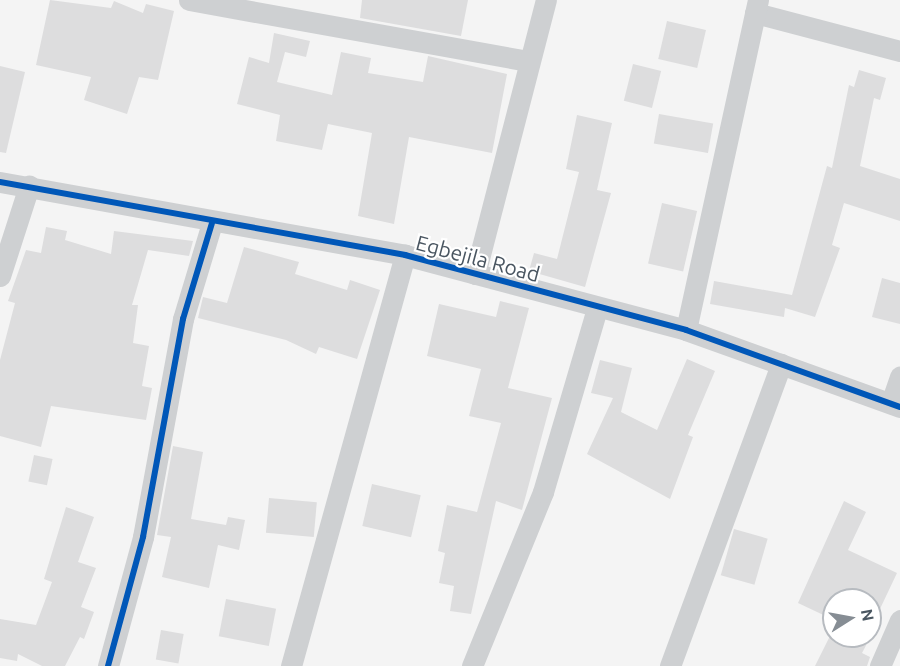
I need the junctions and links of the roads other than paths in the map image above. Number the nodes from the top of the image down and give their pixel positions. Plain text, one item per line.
1 (189, 0) edge
2 (546, 0) edge
3 (756, 6) edge
4 (900, 51) edge
5 (529, 61) junction
6 (0, 182) edge
7 (29, 186) junction
8 (212, 223) junction
9 (405, 255) junction
10 (475, 274) junction
11 (0, 276) edge
12 (597, 309) junction
13 (686, 330) junction
14 (781, 364) junction
15 (900, 378) edge
16 (896, 405) edge
17 (900, 620) edge
18 (108, 666) edge
19 (291, 666) edge
20 (472, 666) edge
21 (670, 666) edge
22 (880, 666) edge

1 - 5 street
2 - 5 street
3 - 4 street
3 - 13 street
5 - 10 street
6 - 7 street, Egbejila Road
7 - 8 street, Egbejila Road
7 - 11 street
8 - 9 street, Egbejila Road
8 - 18 street
9 - 10 street, Egbejila Road
9 - 19 street
10 - 12 street, Egbejila Road
12 - 13 street, Egbejila Road
12 - 20 street
13 - 14 street, Egbejila Road
14 - 16 street, Egbejila Road
14 - 21 street
15 - 16 street
17 - 22 street

